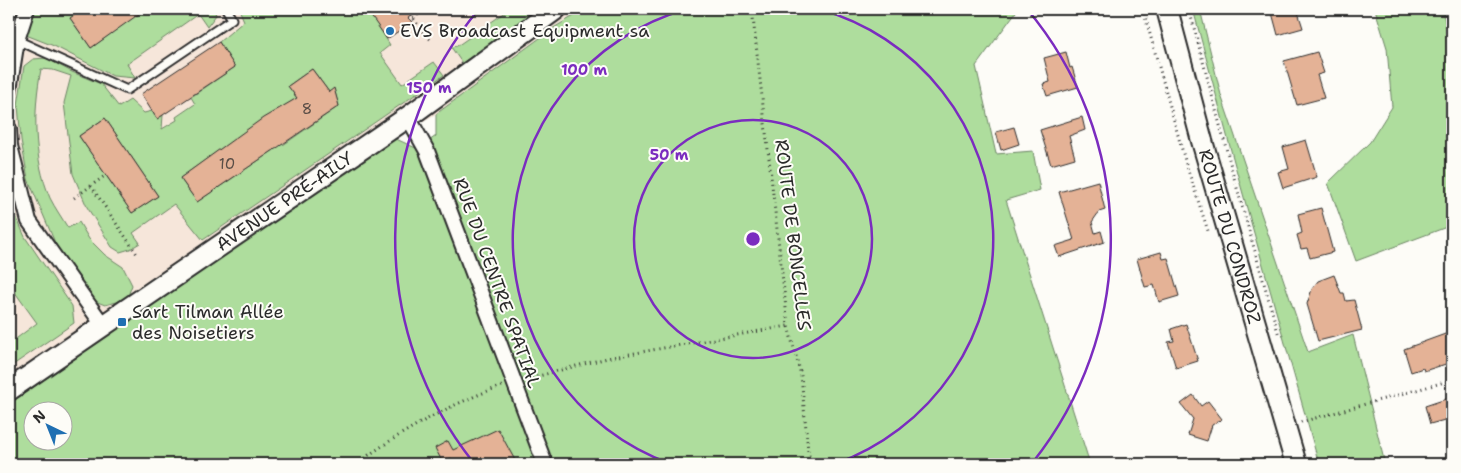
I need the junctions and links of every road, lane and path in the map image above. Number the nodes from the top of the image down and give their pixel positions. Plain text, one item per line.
1 (27, 9) edge
2 (226, 9) edge
3 (426, 9) edge
4 (556, 9) edge
5 (752, 9) edge
6 (1143, 9) edge
7 (1167, 9) edge
8 (1189, 9) edge
9 (17, 40) junction
10 (431, 40) dead end
11 (9, 90) edge
12 (408, 117) junction
13 (9, 129) edge
14 (106, 175) dead end
15 (91, 186) junction
16 (74, 198) dead end
17 (1212, 241) dead end
18 (138, 254) dead end
19 (103, 325) junction
20 (788, 326) junction
21 (1281, 342) dead end
22 (1452, 380) edge
23 (513, 382) junction
24 (9, 389) edge
25 (1301, 412) dead end
26 (1294, 424) junction
27 (1306, 430) dead end
28 (356, 464) edge
29 (545, 464) edge
30 (811, 464) edge
31 (1296, 464) edge

1 - 9 street
2 - 9 lane
3 - 10 path
4 - 12 street, AVENUE PRÉ-AILY
5 - 20 path, ROUTE DE BONCELLES
6 - 17 path
7 - 26 street, ROUTE DU CONDROZ
8 - 21 path
9 - 11 street
12 - 19 street, AVENUE PRÉ-AILY
12 - 23 street, RUE DU CENTRE SPATIAL
13 - 19 street
14 - 15 path
15 - 16 path
15 - 18 path
19 - 24 street, AVENUE PRÉ-AILY
20 - 23 path
20 - 30 path, ROUTE DE BONCELLES
22 - 26 path
23 - 28 path
23 - 29 street, RUE DU CENTRE SPATIAL
25 - 26 path
26 - 27 path
26 - 31 street, ROUTE DU CONDROZ

